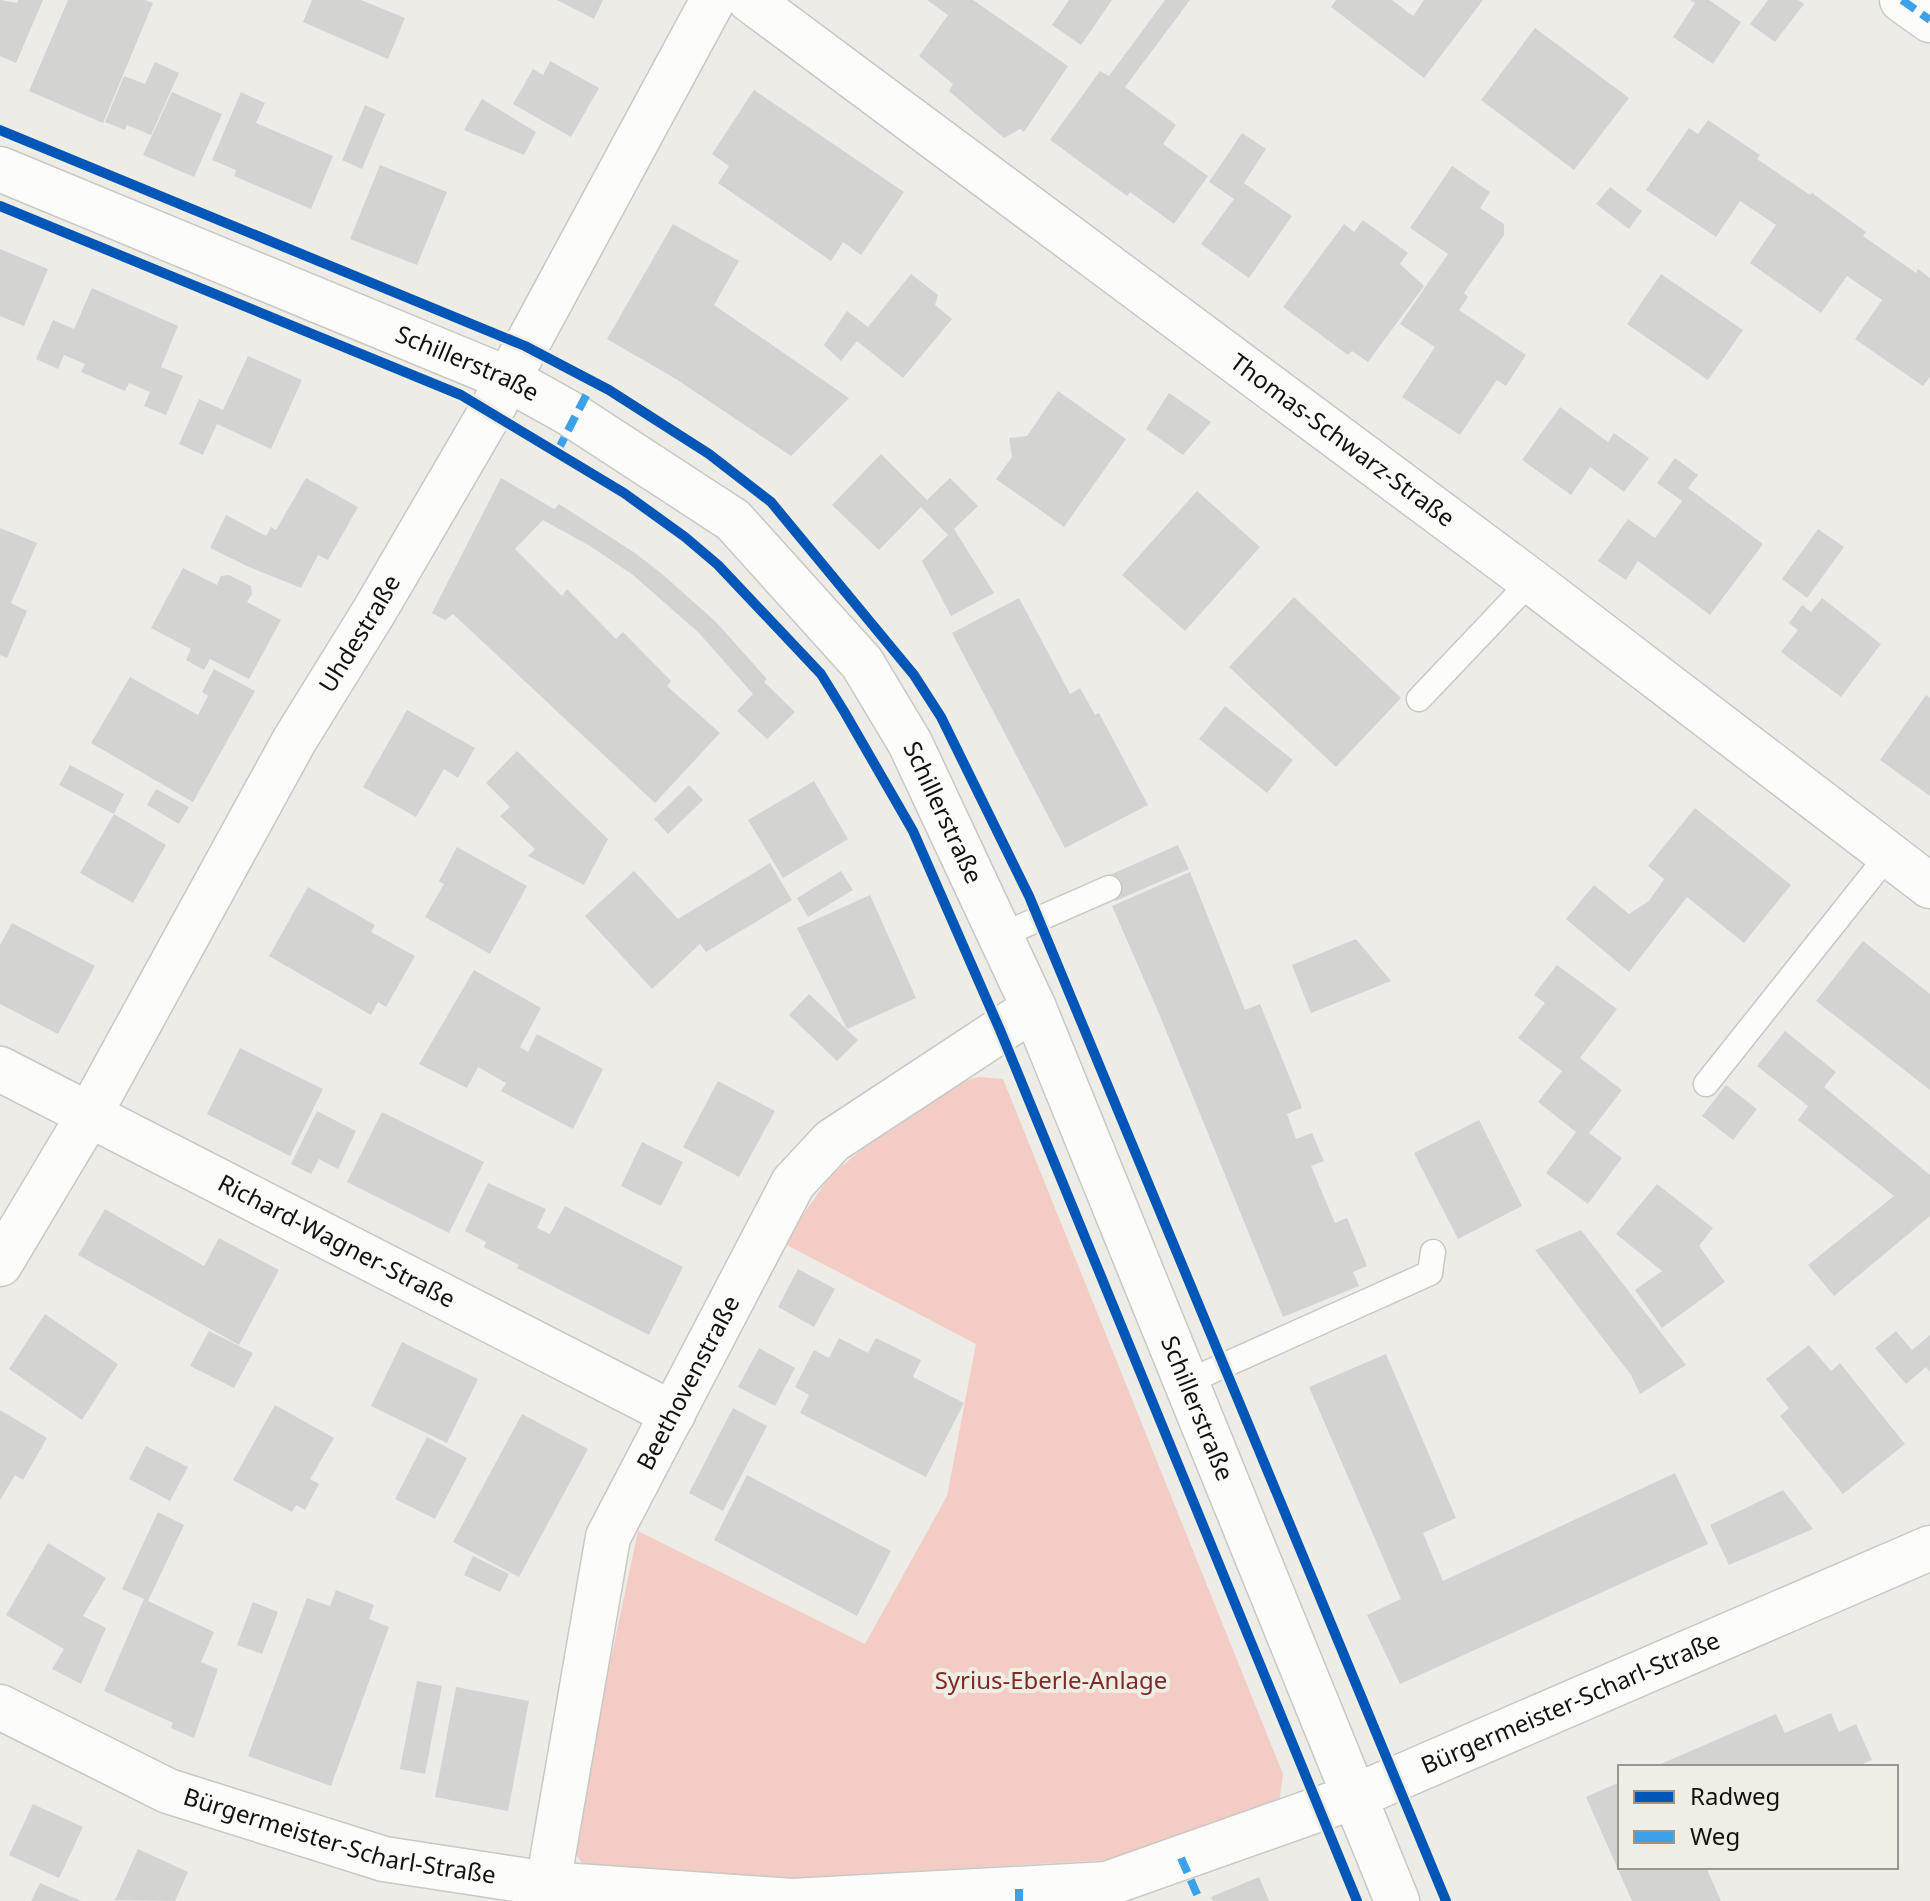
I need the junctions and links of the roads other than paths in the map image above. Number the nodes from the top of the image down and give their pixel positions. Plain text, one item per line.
1 (713, 0) edge
2 (750, 0) edge
3 (1902, 0) edge
4 (1930, 20) edge
5 (0, 169) edge
6 (508, 379) junction
7 (1531, 581) junction
8 (1419, 699) dead end
9 (1889, 854) junction
10 (1930, 886) edge
11 (1109, 888) dead end
12 (1000, 936) junction
13 (1034, 1008) junction
14 (0, 1069) edge
15 (1706, 1084) dead end
16 (89, 1115) junction
17 (1433, 1252) dead end
18 (0, 1264) edge
19 (1187, 1382) junction
20 (673, 1414) junction
21 (1930, 1548) edge
22 (0, 1707) edge
23 (1356, 1796) junction
24 (548, 1884) junction
25 (1397, 1901) edge

1 - 6 street, Uhdestraße
2 - 7 street, Thomas-Schwarz-Straße
3 - 4 street
5 - 6 street, Schillerstraße
6 - 12 street, Schillerstraße
6 - 16 street, Uhdestraße
7 - 8 lane
7 - 9 street, Thomas-Schwarz-Straße
9 - 10 street, Thomas-Schwarz-Straße
9 - 15 lane
11 - 12 lane
12 - 13 street, Schillerstraße
13 - 19 street, Schillerstraße
13 - 20 street, Beethovenstraße
14 - 16 street, Richard-Wagner-Straße
16 - 18 street, Uhdestraße
16 - 20 street, Richard-Wagner-Straße
17 - 19 lane
19 - 23 street, Schillerstraße
20 - 24 street, Beethovenstraße
21 - 23 street, Bürgermeister-Scharl-Straße
22 - 24 street, Bürgermeister-Scharl-Straße
23 - 24 street, Bürgermeister-Scharl-Straße
23 - 25 street, Schillerstraße

